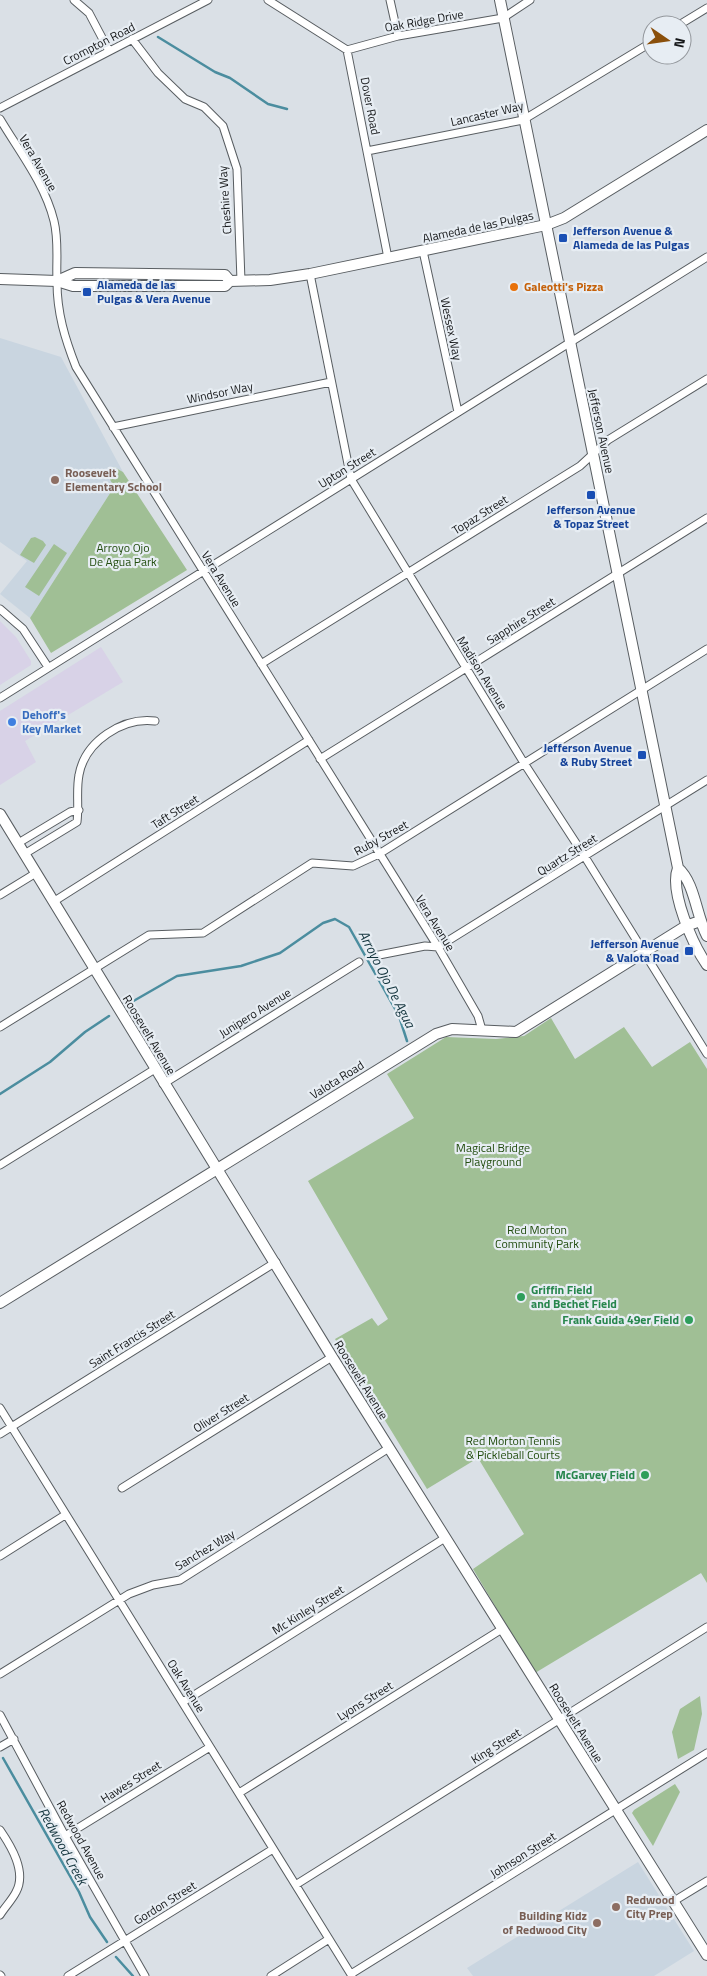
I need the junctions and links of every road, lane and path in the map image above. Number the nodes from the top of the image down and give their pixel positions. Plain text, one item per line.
1 (74, 0) edge
2 (208, 0) edge
3 (268, 0) edge
4 (390, 0) edge
5 (500, 0) edge
6 (530, 0) edge
7 (707, 8) edge
8 (692, 17) edge
9 (503, 18) junction
10 (398, 36) junction
11 (132, 39) junction
12 (642, 48) edge
13 (347, 50) junction
14 (108, 51) junction
15 (0, 108) edge
16 (0, 119) edge
17 (524, 120) junction
18 (707, 130) edge
19 (367, 151) junction
20 (546, 225) junction
21 (423, 251) junction
22 (707, 257) edge
23 (388, 258) junction
24 (310, 274) junction
25 (0, 279) edge
26 (57, 281) junction
27 (242, 281) junction
28 (571, 343) junction
29 (707, 379) edge
30 (331, 382) junction
31 (458, 412) junction
32 (113, 427) junction
33 (593, 454) junction
34 (351, 479) junction
35 (707, 518) edge
36 (203, 570) junction
37 (408, 573) junction
38 (618, 573) junction
39 (0, 609) edge
40 (707, 649) edge
41 (261, 664) junction
42 (48, 667) junction
43 (467, 668) junction
44 (642, 690) junction
45 (0, 698) edge
46 (155, 721) dead end
47 (309, 740) junction
48 (320, 759) junction
49 (524, 763) junction
50 (707, 780) edge
51 (665, 807) junction
52 (79, 810) junction
53 (0, 814) edge
54 (20, 842) junction
55 (26, 853) junction
56 (380, 854) junction
57 (585, 857) junction
58 (678, 868) junction
59 (36, 873) junction
60 (0, 895) edge
61 (53, 902) junction
62 (700, 921) junction
63 (686, 926) junction
64 (707, 936) edge
65 (438, 947) junction
66 (644, 952) junction
67 (374, 956) dead end
68 (359, 962) dead end
69 (707, 965) edge
70 (94, 968) junction
71 (0, 1027) edge
72 (482, 1030) junction
73 (705, 1046) edge
74 (707, 1054) edge
75 (154, 1069) junction
76 (163, 1084) junction
77 (0, 1165) edge
78 (217, 1169) junction
79 (276, 1262) junction
80 (0, 1303) edge
81 (332, 1357) junction
82 (0, 1408) edge
83 (11, 1427) junction
84 (0, 1434) edge
85 (389, 1448) junction
86 (122, 1488) dead end
87 (65, 1515) junction
88 (445, 1538) junction
89 (0, 1556) edge
90 (118, 1601) junction
91 (707, 1627) edge
92 (502, 1629) junction
93 (0, 1674) edge
94 (183, 1702) junction
95 (0, 1714) edge
96 (559, 1718) junction
97 (14, 1739) junction
98 (0, 1747) edge
99 (210, 1747) junction
100 (707, 1753) edge
101 (239, 1793) junction
102 (617, 1810) junction
103 (0, 1830) edge
104 (65, 1836) junction
105 (273, 1849) junction
106 (707, 1881) edge
107 (296, 1884) junction
108 (674, 1901) junction
109 (0, 1914) edge
110 (329, 1939) junction
111 (126, 1941) junction
112 (707, 1955) edge
113 (352, 1975) edge
114 (68, 1976) edge
115 (145, 1976) edge
116 (271, 1976) edge

1 - 14 street
2 - 11 street, Crompton Road
3 - 13 street
4 - 10 street
5 - 9 street, Jefferson Avenue
6 - 9 street, Oak Ridge Drive
7 - 8 street
9 - 10 street, Oak Ridge Drive
9 - 17 street, Jefferson Avenue
10 - 13 street, Oak Ridge Drive
11 - 14 street, Crompton Road
11 - 27 street, Cheshire Way
12 - 17 street, Lancaster Way
13 - 19 street, Dover Road
14 - 15 street, Crompton Road
16 - 26 street, Vera Avenue
17 - 19 street, Lancaster Way
17 - 20 street, Jefferson Avenue
18 - 20 street, Alameda de las Pulgas
19 - 23 street, Dover Road
20 - 21 street, Alameda de las Pulgas
20 - 28 street, Jefferson Avenue
21 - 23 street, Alameda de las Pulgas
21 - 31 street, Wessex Way
22 - 28 street, Upton Street
23 - 24 street, Alameda de las Pulgas
24 - 27 street, Alameda de las Pulgas
24 - 30 street, Madison Avenue
25 - 26 street, Alameda de las Pulgas
26 - 27 street, Alameda de las Pulgas
26 - 32 street, Vera Avenue
28 - 31 street, Upton Street
28 - 33 street, Jefferson Avenue
29 - 33 street, Topaz Street
30 - 32 street, Windsor Way
30 - 34 street, Madison Avenue
31 - 34 street, Upton Street
32 - 36 street, Vera Avenue
33 - 37 street, Topaz Street
33 - 38 street, Jefferson Avenue
34 - 36 street, Upton Street
34 - 37 street, Madison Avenue
35 - 38 street, Sapphire Street
36 - 41 street, Vera Avenue
36 - 42 street, Upton Street
37 - 41 street, Topaz Street
37 - 43 street, Madison Avenue
38 - 43 street, Sapphire Street
38 - 44 street, Jefferson Avenue
39 - 42 street
40 - 44 street, Ruby Street
41 - 47 street, Vera Avenue
42 - 45 street, Upton Street
43 - 48 street, Sapphire Street
43 - 49 street, Madison Avenue
44 - 49 street, Ruby Street
44 - 51 street, Jefferson Avenue
46 - 52 street
47 - 48 street, Vera Avenue
47 - 61 street, Taft Street
48 - 56 street, Vera Avenue
49 - 56 street, Ruby Street
49 - 57 street, Madison Avenue
50 - 51 street, Quartz Street
51 - 57 street, Quartz Street
51 - 58 street, Jefferson Avenue
52 - 54 street
52 - 55 street
53 - 54 street, Roosevelt Avenue
54 - 55 street, Roosevelt Avenue
55 - 59 street, Roosevelt Avenue
56 - 65 street, Vera Avenue
56 - 70 street, Ruby Street
57 - 65 street, Quartz Street
57 - 66 street, Madison Avenue
58 - 62 street, Jefferson Avenue
58 - 63 street, Jefferson Avenue
59 - 60 street
59 - 61 street, Roosevelt Avenue
61 - 70 street, Roosevelt Avenue
62 - 63 street, Valota Road
62 - 64 street, Jefferson Avenue
63 - 66 street, Valota Road
63 - 69 street, Jefferson Avenue
65 - 67 street
65 - 72 street, Vera Avenue
66 - 72 street, Valota Road
66 - 73 street, Madison Avenue
68 - 76 street, Junipero Avenue
70 - 71 street, Ruby Street
70 - 75 street, Roosevelt Avenue
72 - 78 street, Valota Road
73 - 74 street, Madison Avenue
75 - 76 street, Roosevelt Avenue
75 - 77 street
76 - 78 street, Roosevelt Avenue
78 - 79 street, Roosevelt Avenue
78 - 80 street, Valota Road
79 - 81 street, Roosevelt Avenue
79 - 83 street, Saint Francis Street
81 - 85 street, Roosevelt Avenue
81 - 86 street, Oliver Street
82 - 83 street, Oak Avenue
83 - 84 street, Saint Francis Street
83 - 87 street, Oak Avenue
85 - 88 street, Roosevelt Avenue
85 - 90 street, Sanchez Way
87 - 89 street
87 - 90 street, Oak Avenue
88 - 92 street, Roosevelt Avenue
88 - 94 street, Mc Kinley Street
90 - 93 street, Sanchez Way
90 - 94 street, Oak Avenue
91 - 96 street, King Street
92 - 96 street, Roosevelt Avenue
92 - 101 street, Lyons Street
94 - 99 street, Oak Avenue
95 - 97 street, Redwood Avenue
96 - 102 street, Roosevelt Avenue
96 - 107 street, King Street
97 - 98 street
97 - 104 street, Redwood Avenue
99 - 101 street, Oak Avenue
99 - 104 street, Hawes Street
100 - 102 street, Johnson Street
101 - 105 street, Oak Avenue
102 - 108 street, Roosevelt Avenue
102 - 113 street, Johnson Street
103 - 109 street
104 - 111 street, Redwood Avenue
105 - 107 street, Oak Avenue
105 - 111 street, Gordon Street
106 - 108 street
107 - 110 street, Oak Avenue
108 - 112 street, Roosevelt Avenue
110 - 113 street, Oak Avenue
110 - 116 street
111 - 114 street, Gordon Street
111 - 115 street, Redwood Avenue

